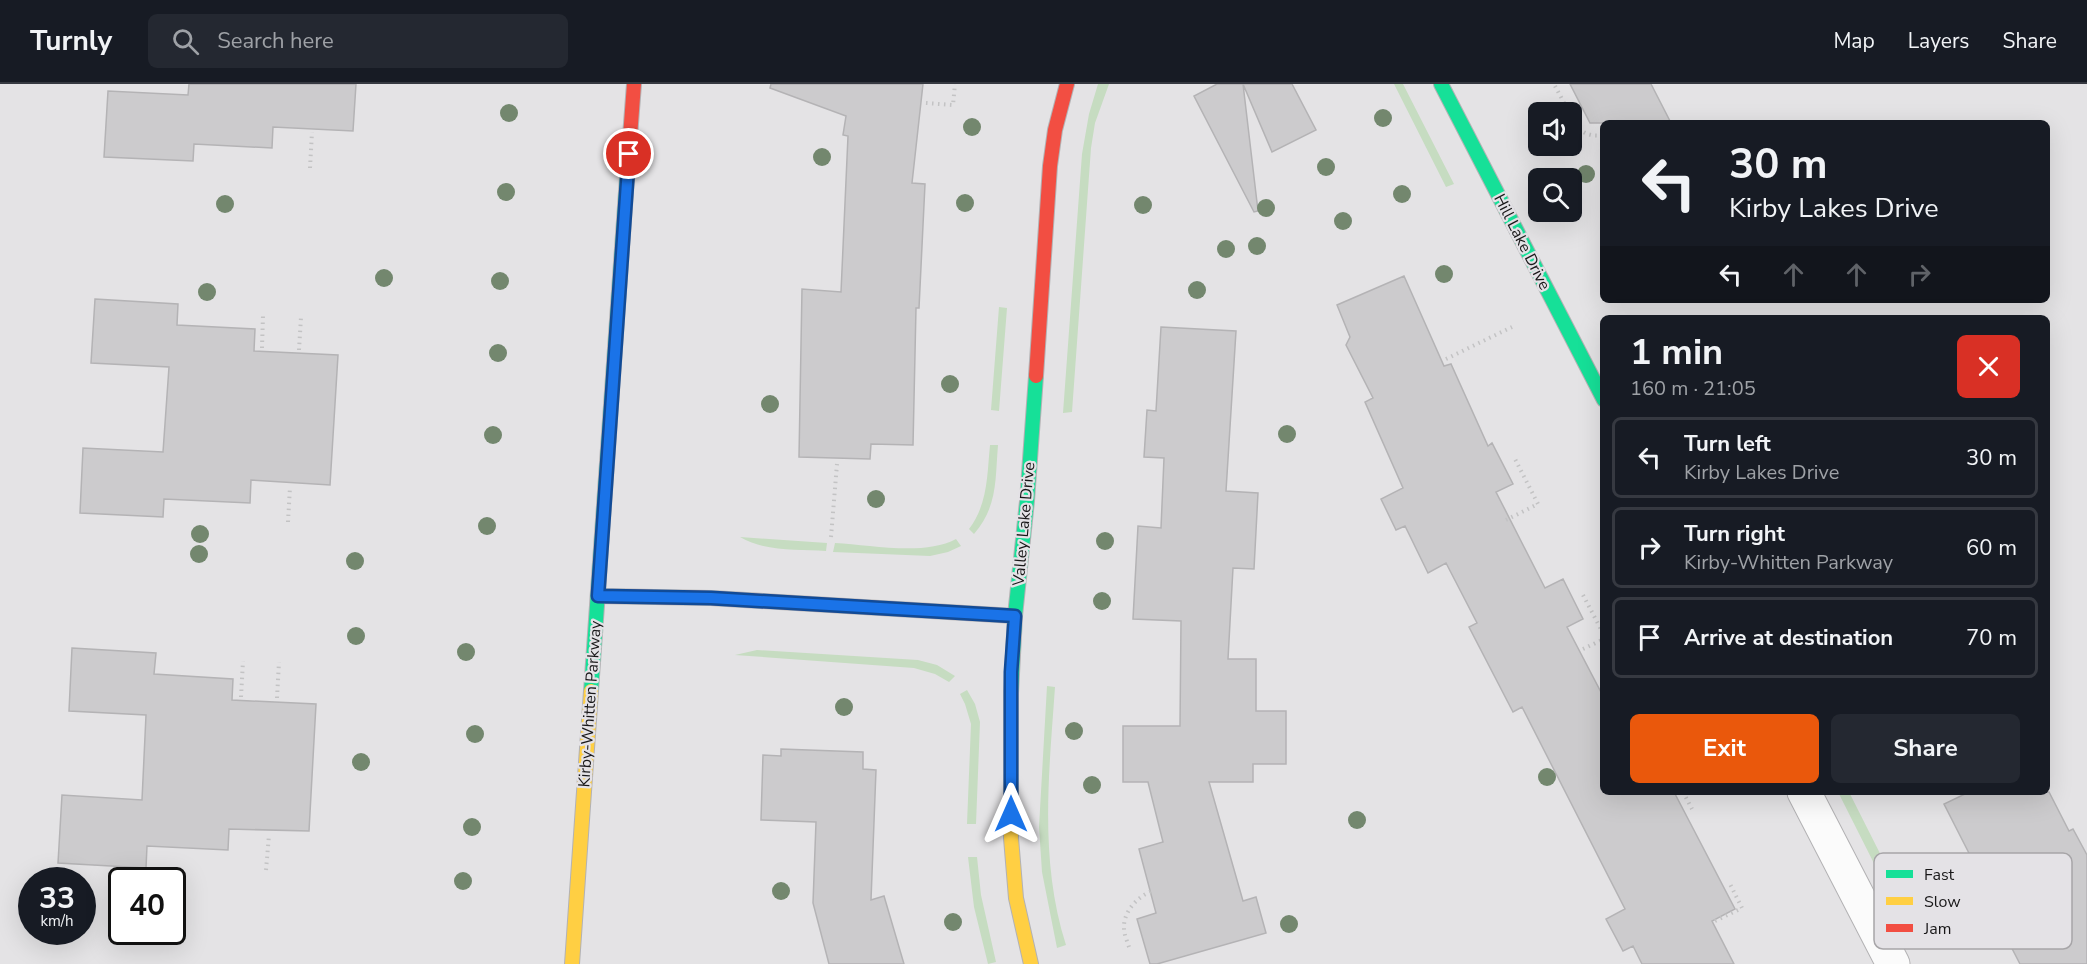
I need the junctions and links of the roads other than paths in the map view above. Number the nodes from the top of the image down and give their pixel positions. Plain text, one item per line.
1 (634, 84) edge
2 (1067, 84) edge
3 (1441, 84) edge
4 (1600, 392) edge
5 (598, 596) junction
6 (1015, 616) junction
7 (1806, 795) edge
8 (1874, 927) edge
9 (1885, 949) edge
10 (572, 964) edge
11 (1031, 964) edge
12 (1893, 964) edge

1 - 5 street, Kirby-Whitten Parkway
2 - 6 street, Valley Lake Drive
3 - 4 street, Hill Lake Drive
5 - 6 street
5 - 10 street, Kirby-Whitten Parkway
6 - 11 street, Valley Lake Drive
7 - 8 street
9 - 12 street

